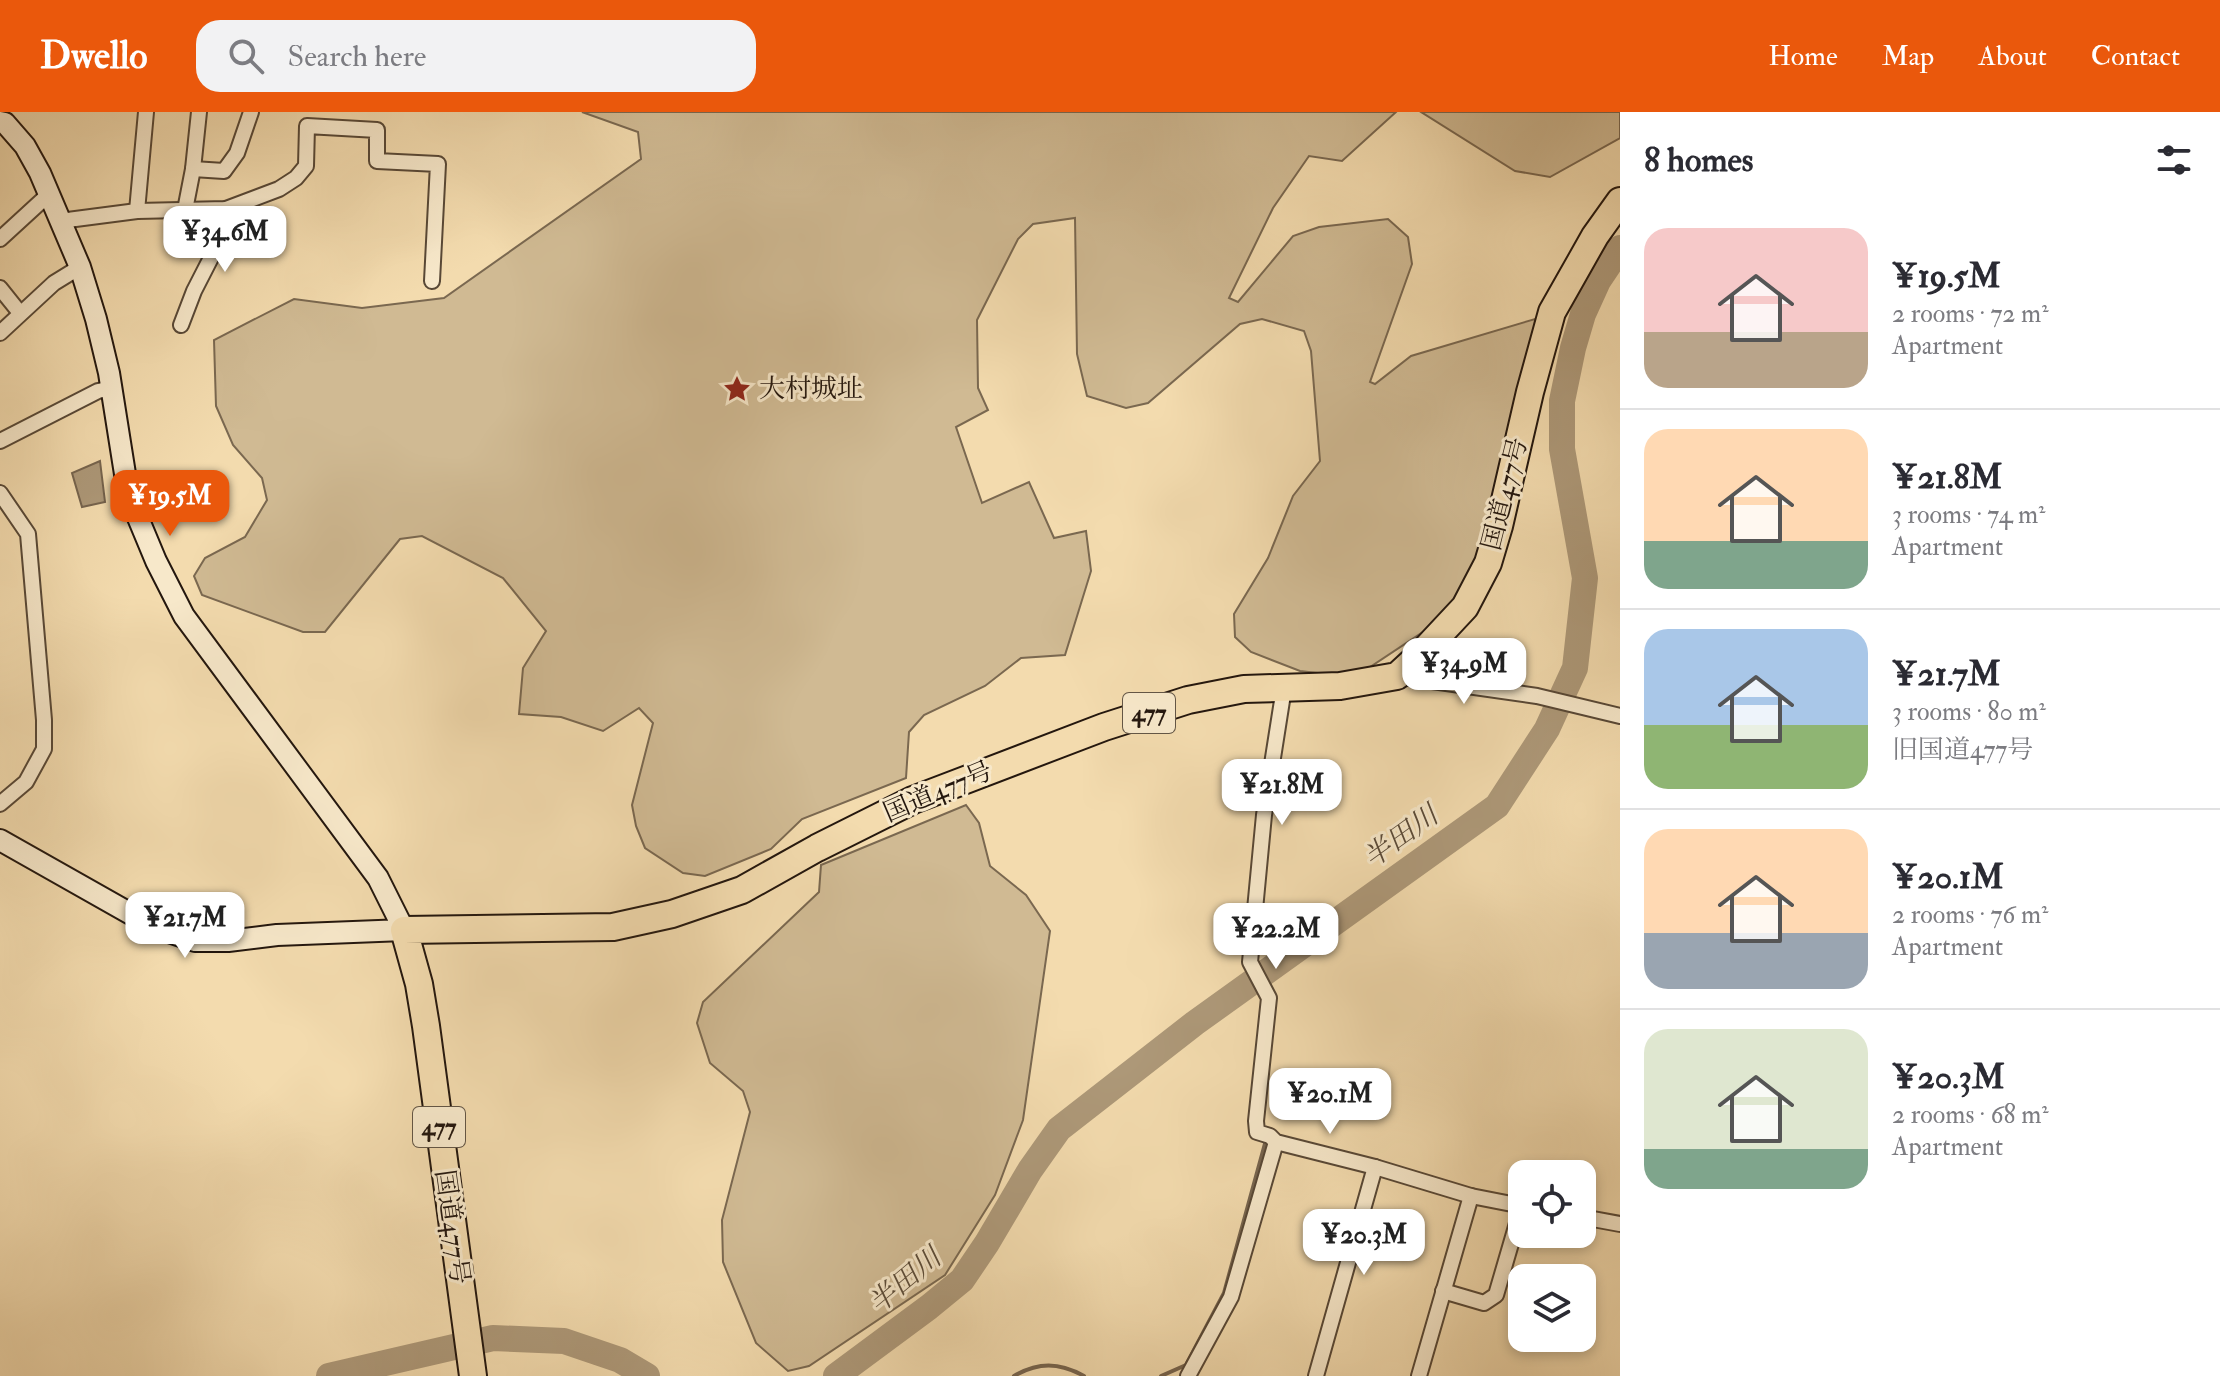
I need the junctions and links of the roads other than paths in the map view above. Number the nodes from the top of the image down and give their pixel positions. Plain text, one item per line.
1 (146, 112) edge
2 (199, 112) edge
3 (251, 112) edge
4 (5, 119) edge
5 (307, 119) edge
6 (193, 169) junction
7 (48, 195) junction
8 (1620, 201) edge
9 (226, 209) junction
10 (185, 210) junction
11 (137, 211) junction
12 (60, 221) junction
13 (0, 239) edge
14 (80, 267) junction
15 (432, 281) dead end
16 (0, 288) edge
17 (20, 313) junction
18 (181, 325) dead end
19 (0, 333) edge
20 (112, 388) junction
21 (0, 441) edge
22 (0, 493) edge
23 (1397, 676) junction
24 (1284, 688) junction
25 (1620, 716) edge
26 (0, 804) edge
27 (0, 840) edge
28 (404, 930) junction
29 (1276, 1142) junction
30 (1375, 1167) junction
31 (1471, 1196) junction
32 (1508, 1203) edge
33 (1596, 1220) edge
34 (1620, 1224) edge
35 (1510, 1248) edge
36 (1443, 1291) junction
37 (472, 1369) edge
38 (1188, 1376) edge
39 (1316, 1376) edge
40 (1419, 1376) edge

1 - 11 street
2 - 6 street
3 - 6 street
4 - 7 street
5 - 9 street
5 - 15 street
6 - 10 street
7 - 12 street
7 - 13 street
8 - 23 highway, 国道477号
9 - 10 street
9 - 18 street
10 - 11 street
11 - 12 street
12 - 14 street
14 - 17 street
14 - 20 street
16 - 17 street
17 - 19 street
20 - 21 street
20 - 28 street
22 - 26 street
23 - 24 highway, 国道477号 / 477
23 - 25 street
24 - 28 highway, 国道477号 / 477
24 - 29 street
27 - 28 street
28 - 37 highway, 国道477号 / 477
29 - 30 street
29 - 38 street
30 - 31 street
30 - 39 street
31 - 32 street
31 - 36 street
33 - 34 street
35 - 36 street
36 - 40 street

